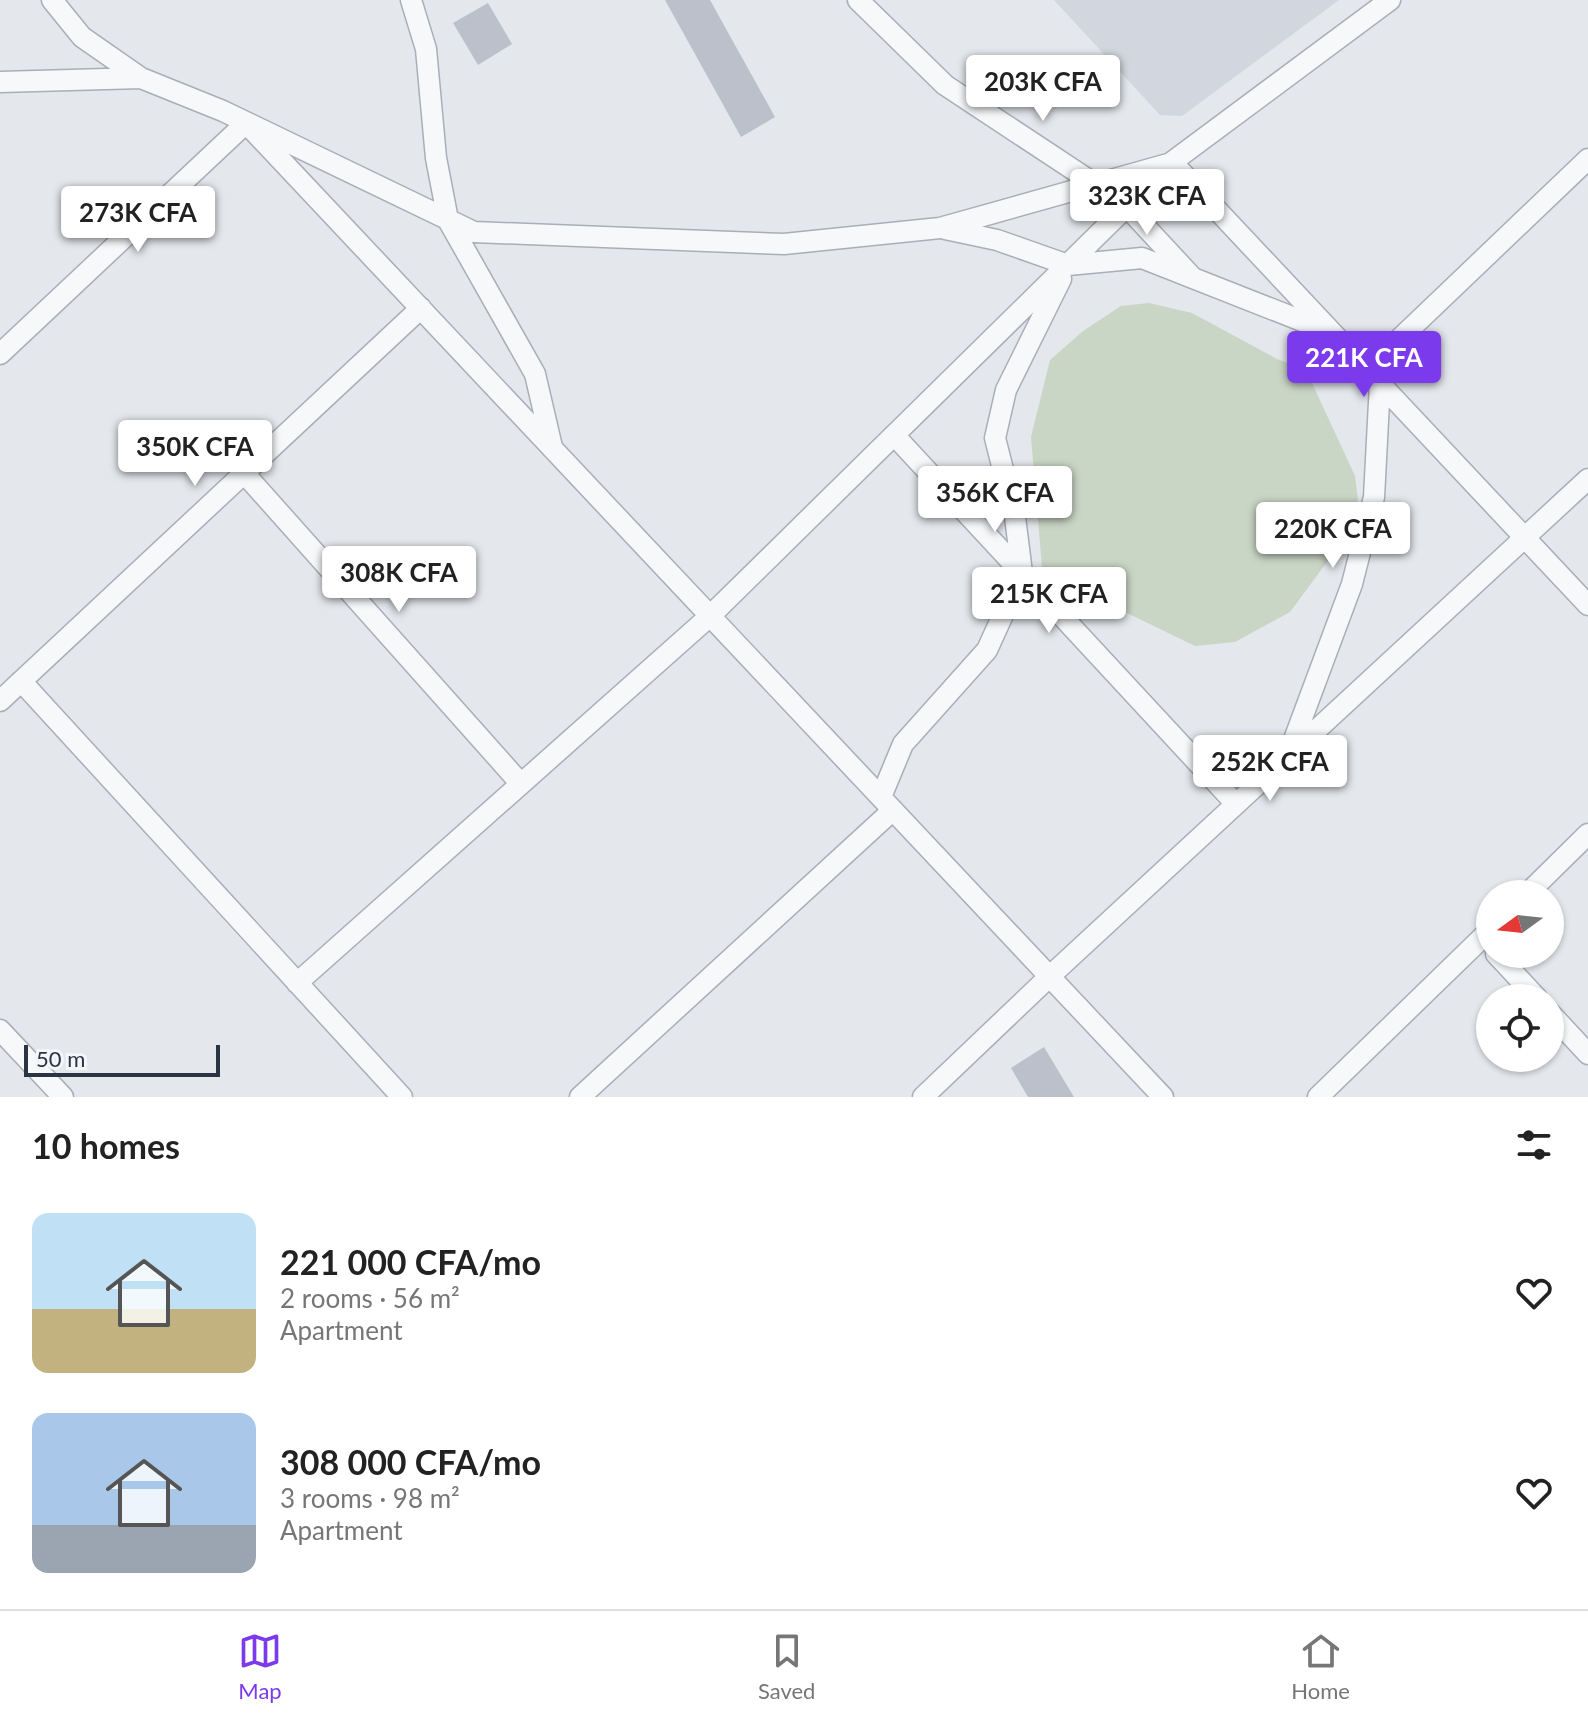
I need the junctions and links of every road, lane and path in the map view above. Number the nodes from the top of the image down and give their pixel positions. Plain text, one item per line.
1 (52, 0) edge
2 (411, 0) edge
3 (858, 0) edge
4 (1390, 0) edge
5 (141, 78) junction
6 (0, 82) edge
7 (246, 123) junction
8 (1588, 159) edge
9 (1172, 162) junction
10 (1095, 184) junction
11 (1127, 207) junction
12 (448, 220) junction
13 (940, 228) junction
14 (1068, 265) junction
15 (1193, 278) junction
16 (421, 308) junction
17 (1333, 333) junction
18 (0, 354) edge
19 (1374, 377) junction
20 (894, 435) junction
21 (552, 448) junction
22 (244, 473) junction
23 (1588, 479) edge
24 (1525, 538) junction
25 (1022, 573) junction
26 (1588, 605) edge
27 (710, 616) junction
28 (21, 681) junction
29 (0, 701) edge
30 (1288, 757) junction
31 (521, 784) junction
32 (887, 804) junction
33 (1236, 804) junction
34 (1588, 834) edge
35 (1541, 880) edge
36 (1476, 948) edge
37 (1509, 968) edge
38 (1049, 977) junction
39 (297, 983) junction
40 (1524, 984) edge
41 (1564, 1028) edge
42 (0, 1030) edge
43 (1588, 1054) edge
44 (63, 1097) edge
45 (402, 1097) edge
46 (580, 1097) edge
47 (923, 1097) edge
48 (1163, 1097) edge
49 (1318, 1097) edge

1 - 5 street
2 - 12 street
3 - 10 street
4 - 9 street
5 - 6 street
5 - 7 street
7 - 12 street
7 - 16 street
7 - 18 street
8 - 19 street
9 - 10 street
9 - 11 street
9 - 17 street
10 - 11 street
10 - 13 street
11 - 14 street
11 - 15 street
12 - 13 street
12 - 21 street
13 - 14 street
14 - 15 street
14 - 20 street
14 - 25 street
15 - 17 street
16 - 21 street
16 - 22 street
17 - 19 street
19 - 24 street
19 - 30 street
20 - 25 street
20 - 27 street
21 - 27 street
22 - 28 street
22 - 31 street
23 - 24 street
24 - 26 street
24 - 30 street
25 - 32 street
25 - 33 street
27 - 31 street
27 - 32 street
28 - 29 street
28 - 39 street
30 - 33 street
31 - 39 street
32 - 38 street
32 - 46 street
33 - 38 street
34 - 35 street
36 - 49 street
37 - 40 street
38 - 47 street
38 - 48 street
39 - 45 street
41 - 43 street
42 - 44 street

